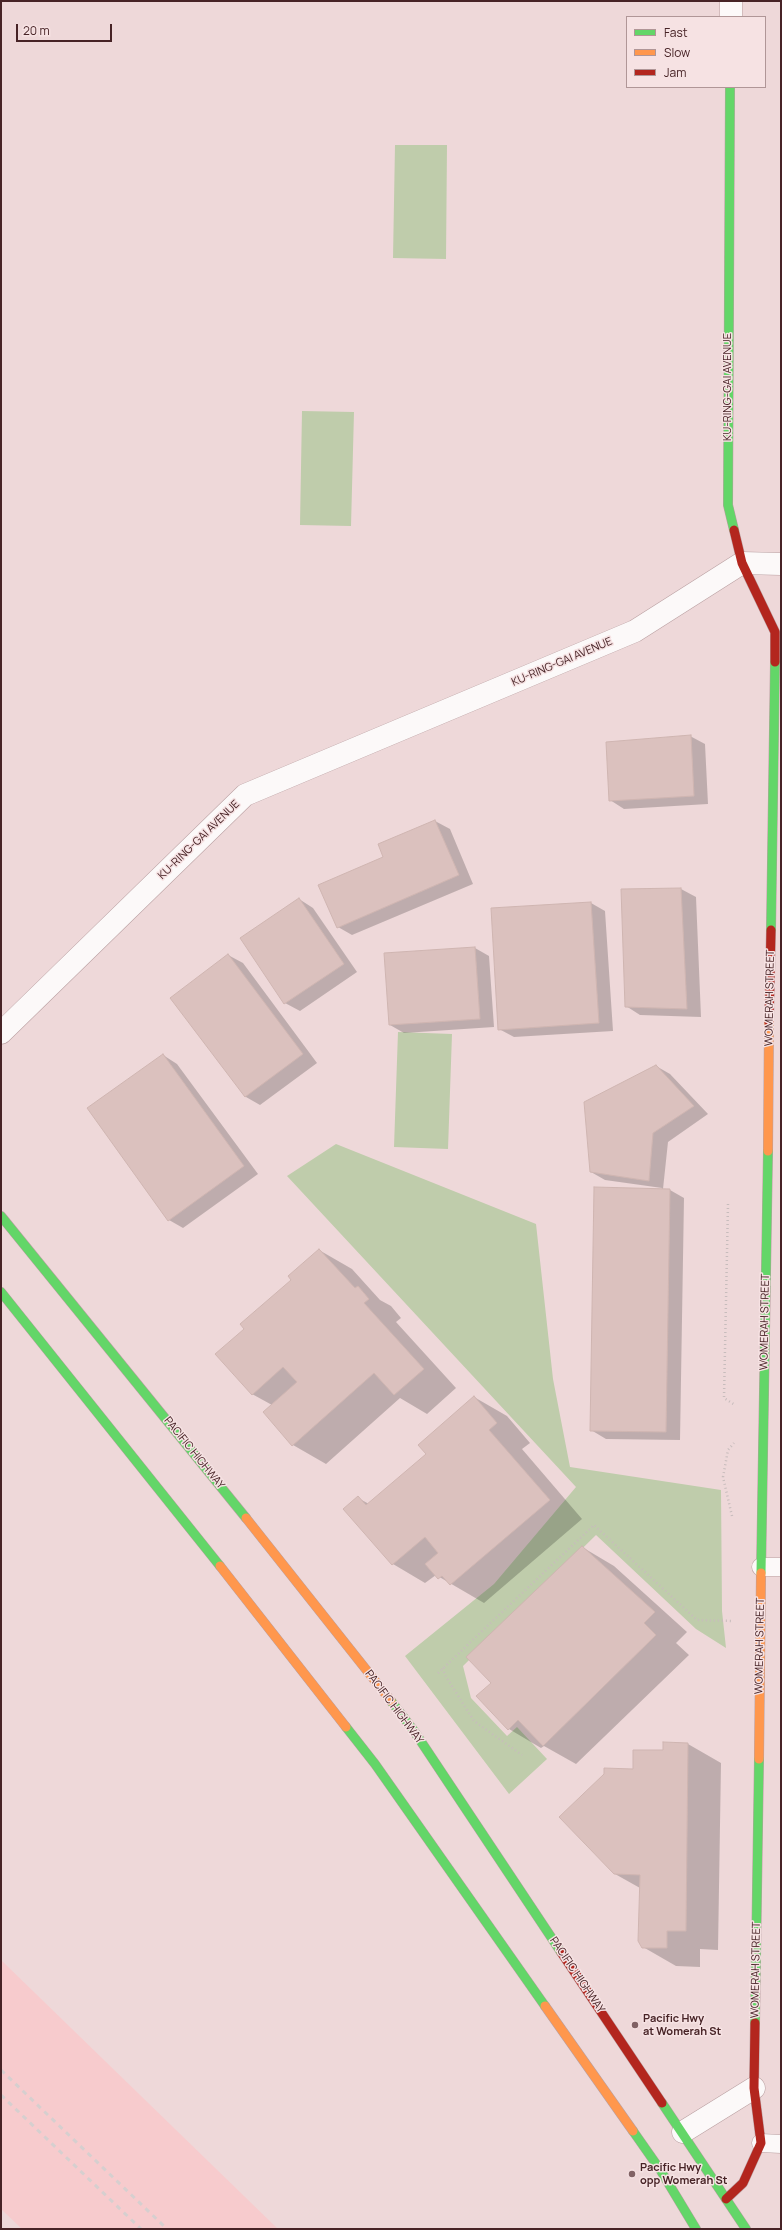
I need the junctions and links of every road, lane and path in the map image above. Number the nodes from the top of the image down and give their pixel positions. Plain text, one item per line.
1 (731, 1) edge
2 (731, 16) edge
3 (730, 88) edge
4 (742, 563) junction
5 (781, 564) edge
6 (1, 1033) edge
7 (1, 1216) edge
8 (1, 1292) edge
9 (781, 1566) edge
10 (761, 1567) junction
11 (739, 1621) dead end
12 (443, 1668) junction
13 (438, 1673) dead end
14 (522, 1755) dead end
15 (754, 2088) junction
16 (682, 2132) junction
17 (761, 2143) junction
18 (781, 2144) edge
19 (726, 2199) junction
20 (696, 2229) edge
21 (746, 2229) edge

1 - 2 street
3 - 4 main road, KU-RING-GAI AVENUE
4 - 5 street
4 - 6 street, KU-RING-GAI AVENUE
4 - 10 main road, WOMERAH STREET
7 - 16 main road, PACIFIC HIGHWAY
8 - 20 main road
9 - 10 lane
10 - 15 main road, WOMERAH STREET
11 - 12 path
12 - 13 path
12 - 14 path
15 - 16 street
15 - 17 main road, WOMERAH STREET
16 - 19 main road, PACIFIC HIGHWAY
17 - 18 lane
17 - 19 main road
19 - 21 main road, PACIFIC HIGHWAY

